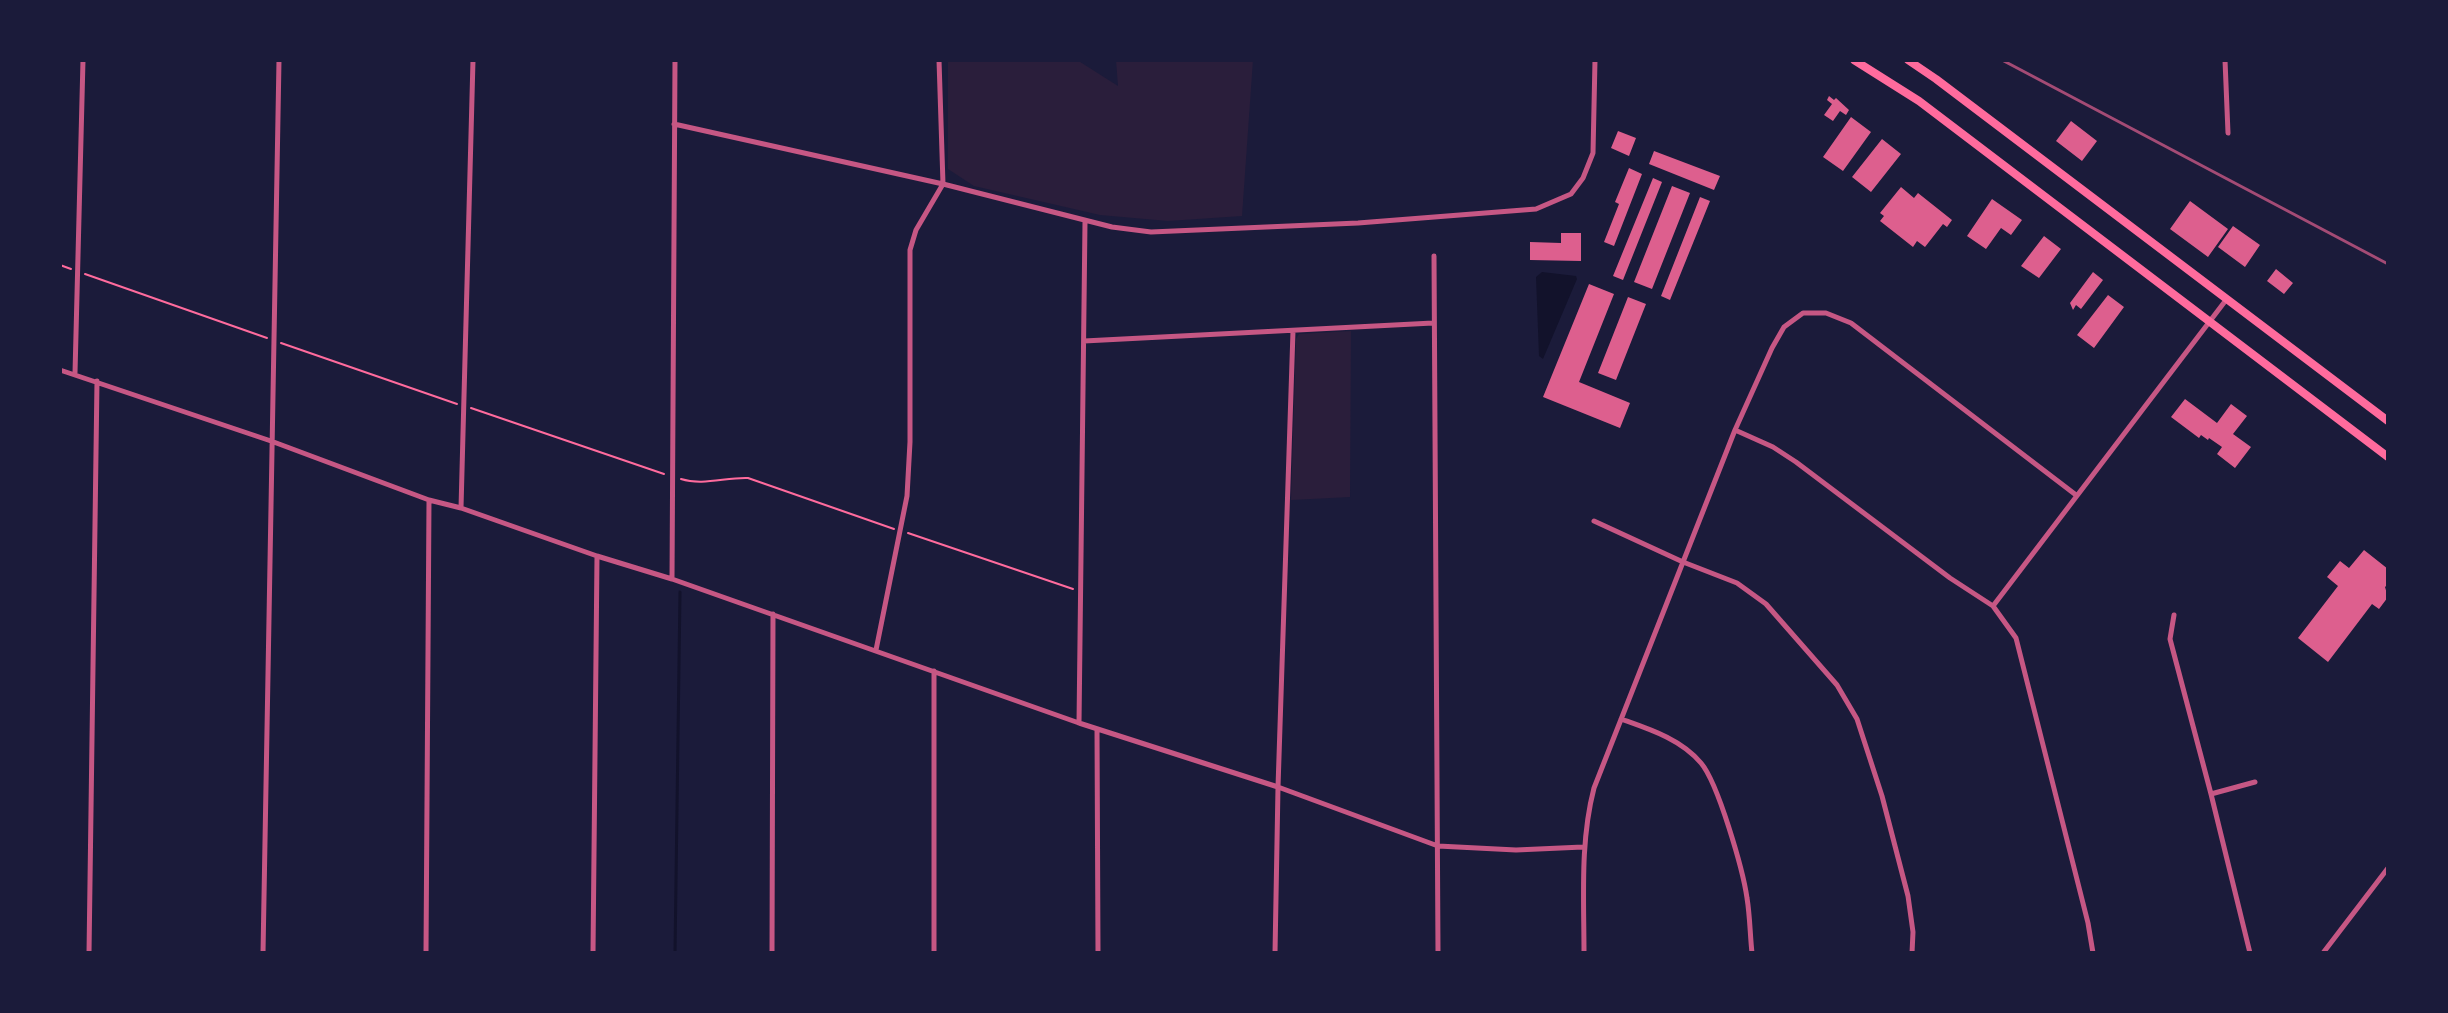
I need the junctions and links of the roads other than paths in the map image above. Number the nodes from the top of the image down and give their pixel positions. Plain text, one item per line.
1 (83, 60) edge
2 (279, 60) edge
3 (473, 60) edge
4 (675, 60) edge
5 (939, 60) edge
6 (1595, 60) edge
7 (1854, 60) edge
8 (1908, 60) edge
9 (2225, 60) edge
10 (674, 124) junction
11 (2228, 133) dead end
12 (944, 184) junction
13 (1085, 222) junction
14 (1434, 256) dead end
15 (2226, 300) junction
16 (2209, 321) junction
17 (1433, 323) junction
18 (1293, 331) junction
19 (1084, 341) junction
20 (60, 370) edge
21 (75, 373) junction
22 (97, 381) junction
23 (2388, 421) edge
24 (1735, 430) junction
25 (271, 441) junction
26 (2388, 457) edge
27 (2076, 495) junction
28 (429, 500) junction
29 (461, 508) junction
30 (1594, 521) dead end
31 (597, 556) junction
32 (1683, 562) junction
33 (672, 579) junction
34 (1994, 606) junction
35 (772, 614) junction
36 (2174, 615) dead end
37 (876, 650) junction
38 (934, 671) junction
39 (1621, 719) junction
40 (1079, 723) junction
41 (1097, 729) junction
42 (2255, 782) dead end
43 (1278, 788) junction
44 (2211, 794) junction
45 (1438, 846) junction
46 (1583, 848) junction
47 (2388, 868) edge
48 (89, 953) edge
49 (263, 953) edge
50 (426, 953) edge
51 (593, 953) edge
52 (772, 953) edge
53 (934, 953) edge
54 (1098, 953) edge
55 (1275, 953) edge
56 (1438, 953) edge
57 (1584, 953) edge
58 (1752, 953) edge
59 (1912, 953) edge
60 (2093, 953) edge
61 (2250, 953) edge
62 (2323, 953) edge

1 - 21 street
2 - 25 street
3 - 29 street
4 - 10 street
5 - 12 street
6 - 13 street
7 - 16 highway
8 - 15 highway
9 - 11 street
10 - 12 street
10 - 33 street
12 - 13 street
12 - 37 street
13 - 19 street
14 - 17 street
15 - 16 street
15 - 23 highway
16 - 26 highway
16 - 27 street
17 - 18 street
17 - 45 street
18 - 19 street
18 - 43 street
19 - 40 street
20 - 21 street
21 - 22 street
22 - 25 street
22 - 48 street
24 - 27 street
24 - 32 street
24 - 34 street
25 - 28 street
25 - 49 street
27 - 34 street
28 - 29 street
28 - 50 street
29 - 31 street
30 - 32 street
31 - 33 street
31 - 51 street
32 - 39 street
32 - 59 street
33 - 35 street
34 - 60 street
35 - 37 street
35 - 52 street
36 - 44 street
37 - 38 street
38 - 40 street
38 - 53 street
39 - 46 street
39 - 58 street
40 - 41 street
41 - 43 street
41 - 54 street
42 - 44 street
43 - 45 street
43 - 55 street
44 - 61 street
45 - 46 street
45 - 56 street
46 - 57 street
47 - 62 street

